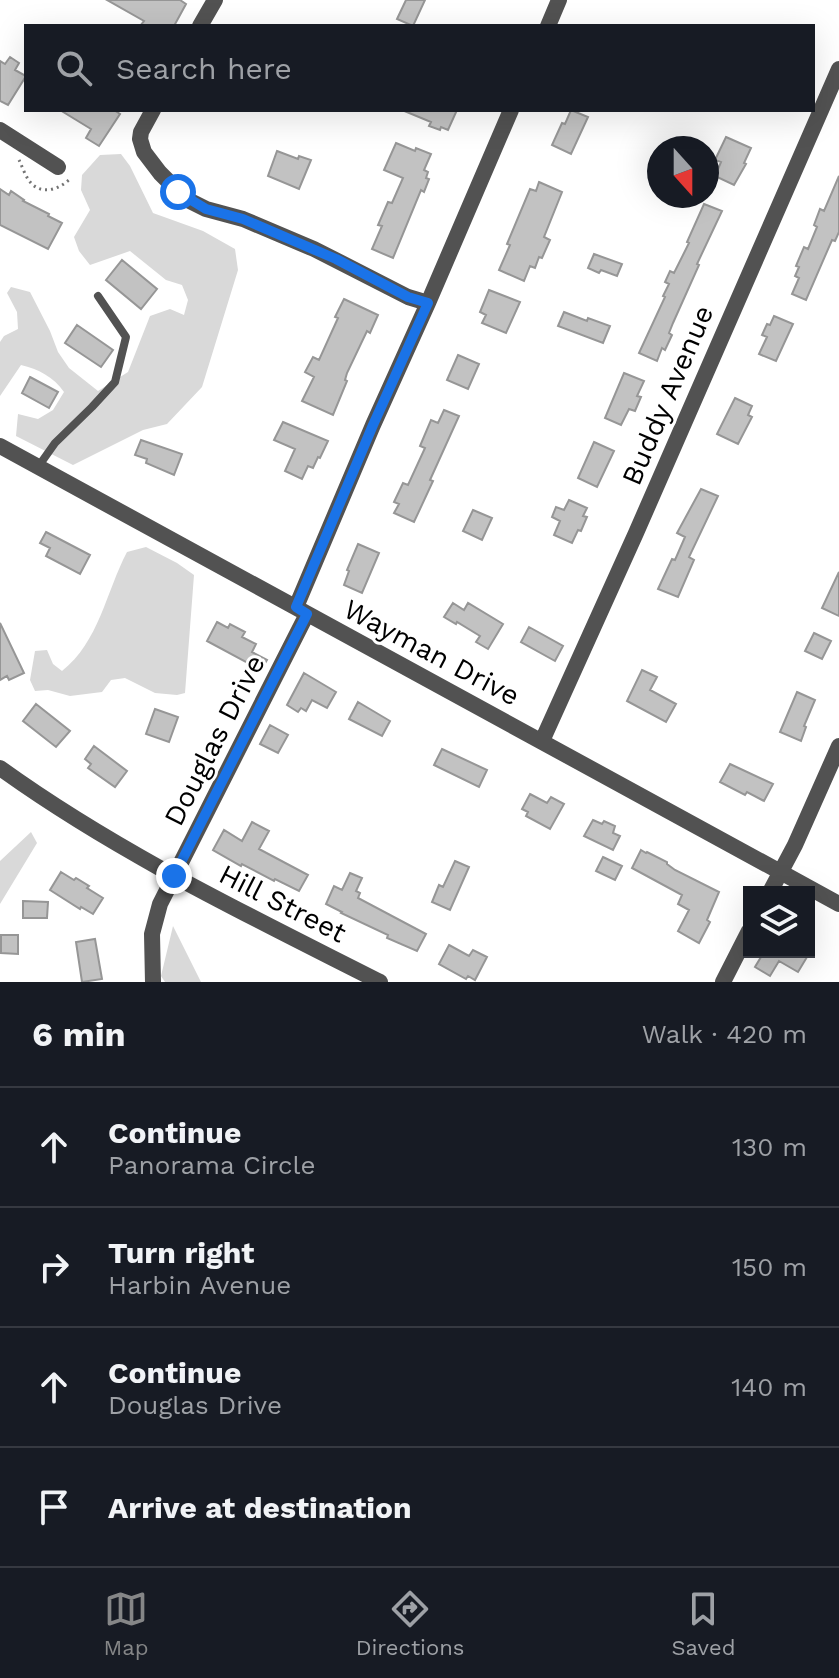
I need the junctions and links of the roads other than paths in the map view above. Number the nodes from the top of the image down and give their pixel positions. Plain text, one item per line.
1 (215, 0) edge
2 (559, 0) edge
3 (201, 24) edge
4 (549, 24) edge
5 (839, 69) edge
6 (152, 112) edge
7 (510, 112) edge
8 (0, 130) edge
9 (64, 172) road end
10 (98, 296) dead end
11 (428, 303) junction
12 (0, 446) edge
13 (38, 467) junction
14 (302, 610) junction
15 (542, 741) junction
16 (839, 746) edge
17 (0, 768) edge
18 (781, 871) junction
19 (174, 876) junction
20 (773, 886) edge
21 (839, 904) edge
22 (743, 943) edge
23 (153, 982) edge
24 (380, 982) edge
25 (723, 982) edge

1 - 3 street
2 - 4 street
5 - 15 street, Buddy Avenue
6 - 11 street
7 - 11 street, Douglas Drive
8 - 9 street
10 - 13 lane
11 - 14 street, Douglas Drive
12 - 13 street, Wayman Drive
13 - 14 street, Wayman Drive
14 - 15 street, Wayman Drive
14 - 19 street, Douglas Drive
15 - 18 street, Wayman Drive
16 - 18 street
17 - 19 street, Hill Street
18 - 20 street
18 - 21 street, Wayman Drive
19 - 23 street, Douglas Drive
19 - 24 street, Hill Street
22 - 25 street

